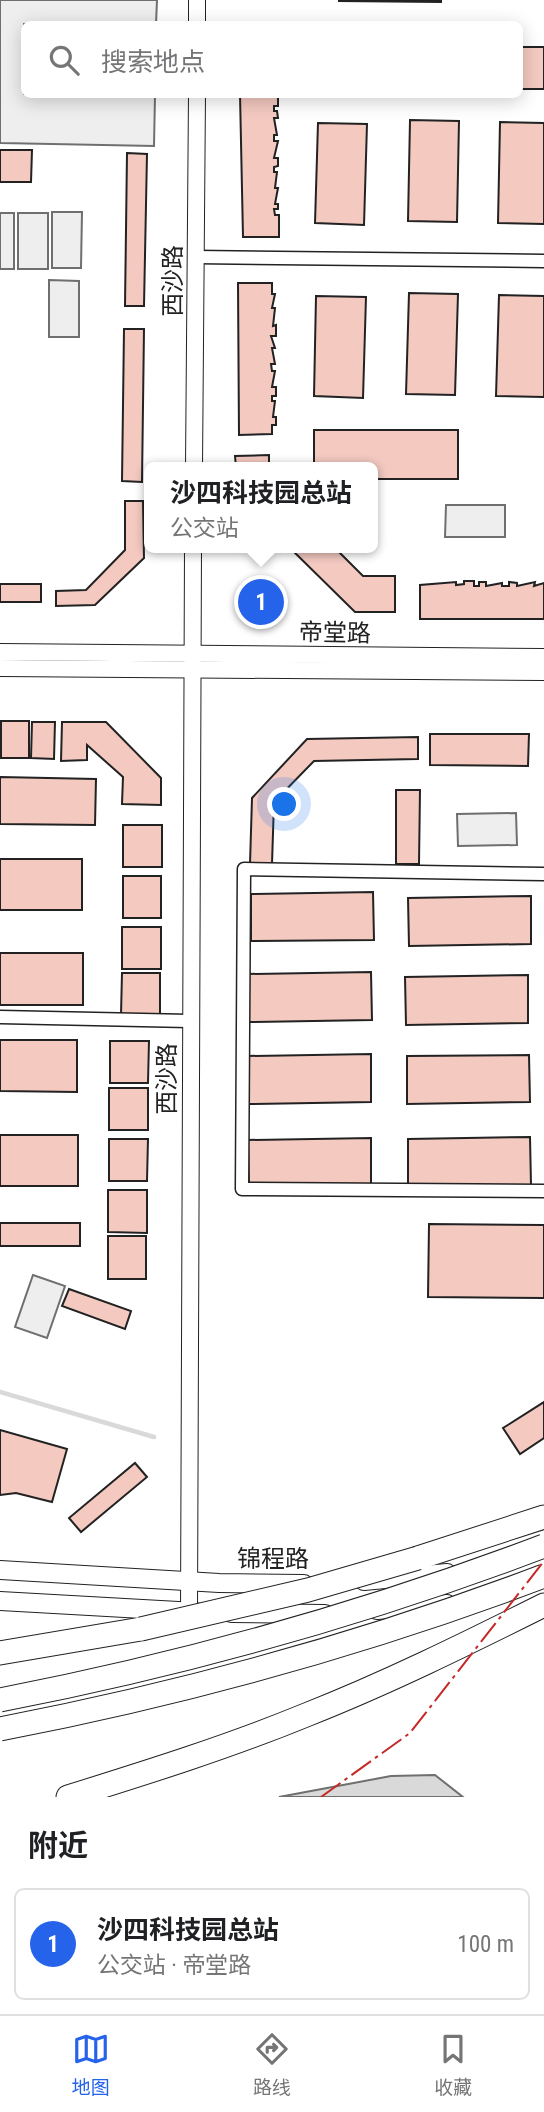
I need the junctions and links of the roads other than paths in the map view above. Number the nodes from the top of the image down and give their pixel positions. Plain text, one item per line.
1 (197, 0) edge
2 (197, 21) edge
3 (197, 98) edge
4 (196, 257) junction
5 (544, 261) edge
6 (194, 462) edge
7 (193, 553) edge
8 (0, 652) edge
9 (192, 653) junction
10 (544, 657) edge
11 (0, 668) edge
12 (192, 670) junction
13 (544, 672) edge
14 (544, 874) edge
15 (0, 1017) edge
16 (189, 1021) junction
17 (544, 1191) edge
18 (544, 1517) edge
19 (544, 1546) edge
20 (544, 1557) edge
21 (0, 1570) edge
22 (544, 1576) edge
23 (188, 1581) junction
24 (544, 1588) edge
25 (0, 1601) edge
26 (544, 1605) edge
27 (189, 1611) junction
28 (0, 1653) edge
29 (0, 1700) edge
30 (60, 1717) junction
31 (0, 1729) edge
32 (0, 1735) edge
33 (68, 1797) edge

1 - 2 street
3 - 4 street, 西沙路
4 - 5 street
4 - 6 street, 西沙路
7 - 9 street, 西沙路
8 - 9 street, 帝堂路
9 - 10 street, 帝堂路
9 - 12 street, 西沙路
11 - 12 street, 帝堂路
12 - 13 street, 帝堂路
12 - 16 street, 西沙路
14 - 17 street
15 - 16 street
16 - 23 street, 西沙路
18 - 28 highway, bridge
19 - 29 highway, bridge
20 - 23 main road, 锦程路
21 - 23 main road, 锦程路
22 - 30 highway, bridge
23 - 27 street, 西沙路
24 - 27 main road
25 - 27 main road
26 - 33 highway
30 - 31 highway, bridge
30 - 32 highway, bridge

